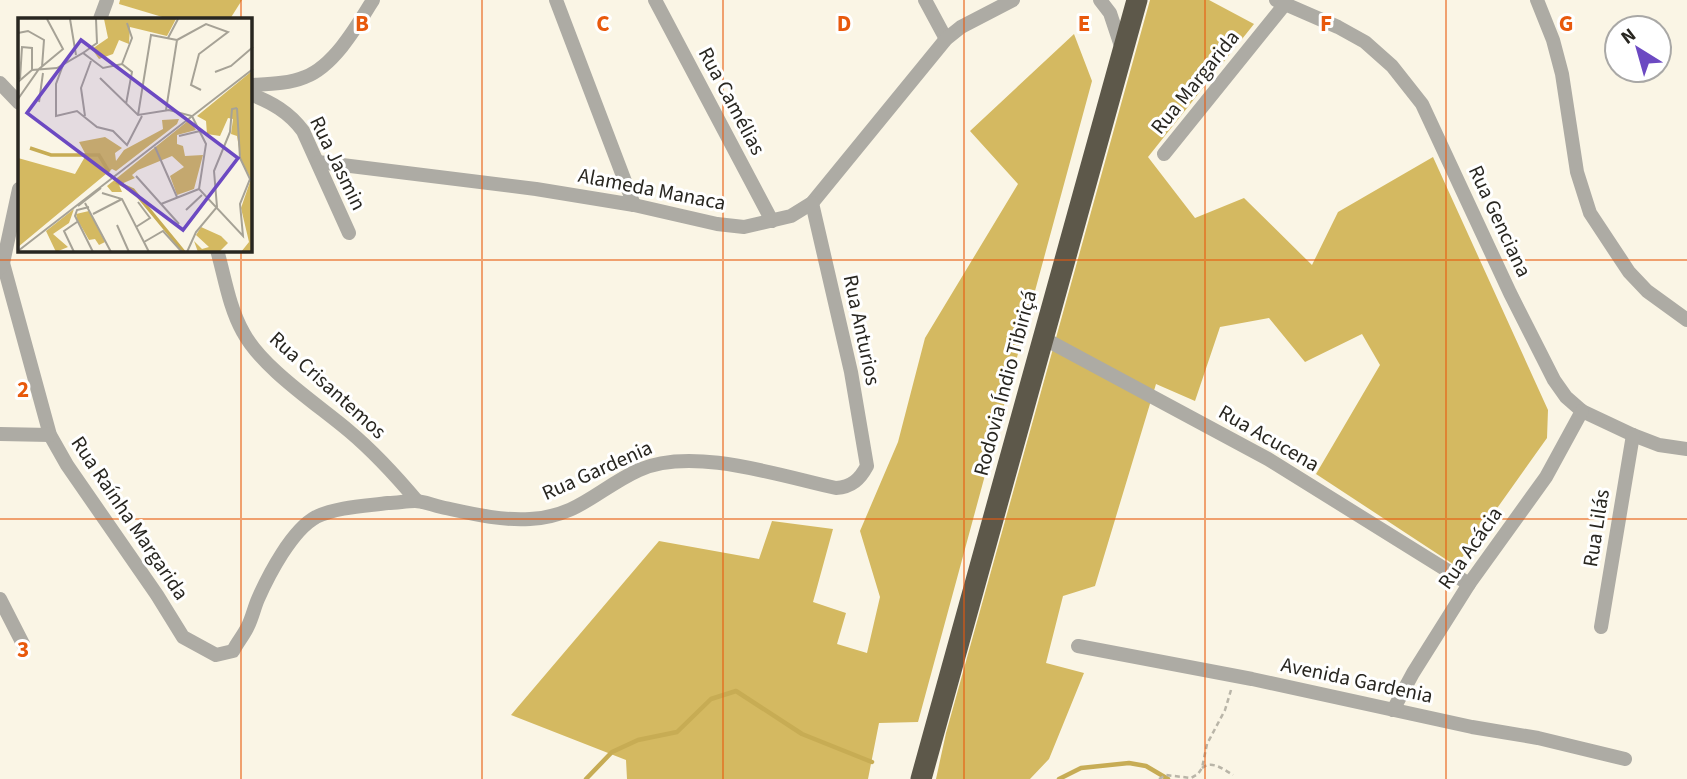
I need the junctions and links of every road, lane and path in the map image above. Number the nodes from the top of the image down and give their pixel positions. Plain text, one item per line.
1 (107, 0) edge
2 (373, 0) edge
3 (556, 0) edge
4 (655, 0) edge
5 (925, 0) edge
6 (1013, 0) edge
7 (1100, 0) edge
8 (1137, 0) edge
9 (1537, 0) edge
10 (1280, 2) edge
11 (100, 18) edge
12 (946, 39) junction
13 (1123, 50) junction
14 (0, 83) edge
15 (252, 85) edge
16 (252, 95) edge
17 (18, 102) edge
18 (1164, 154) dead end
19 (317, 162) junction
20 (18, 193) edge
21 (812, 204) junction
22 (634, 205) junction
23 (772, 221) junction
24 (349, 233) dead end
25 (218, 252) edge
26 (1, 265) edge
27 (1687, 320) edge
28 (1043, 338) junction
29 (1582, 411) junction
30 (0, 434) edge
31 (50, 435) junction
32 (1633, 435) junction
33 (1687, 449) edge
34 (867, 466) joint
35 (417, 501) junction
36 (1469, 584) junction
37 (0, 599) edge
38 (1601, 627) dead end
39 (23, 644) dead end
40 (1079, 646) dead end
41 (216, 655) joint
42 (1235, 676) junction
43 (1393, 710) junction
44 (1625, 759) dead end
45 (1202, 768) junction
46 (1233, 775) dead end
47 (921, 779) edge
48 (1159, 779) edge

1 - 11 street
2 - 15 street
3 - 22 street
4 - 23 street, Rua Camélias
5 - 12 street
6 - 12 street, Alameda Manaca
7 - 13 street
8 - 13 highway, Rodovia Índio Tibiriçá
9 - 27 street
10 - 18 street, Rua Margarida
10 - 29 street, Rua Genciana
12 - 21 street, Alameda Manaca
13 - 28 highway, Rodovia Índio Tibiriçá
14 - 17 street
16 - 19 street, Rua Jasmin
19 - 22 street, Alameda Manaca
19 - 24 street, Rua Jasmin
20 - 26 street
21 - 23 street, Alameda Manaca
21 - 34 street, Rua Anturios
22 - 23 street, Alameda Manaca
25 - 35 street, Rua Crisantemos
26 - 31 street, Rua Raínha Margarida
28 - 36 street, Rua Acucena
28 - 47 highway, Rodovia Índio Tibiriçá
29 - 32 street, Rua Genciana
29 - 36 street, Rua Acácia
30 - 31 street
31 - 41 street, Rua Raínha Margarida
32 - 33 street, Rua Genciana
32 - 38 street, Rua Lilás
34 - 35 street, Rua Gardenia
35 - 41 street, Rua Gardenia
36 - 43 street, Rua Acácia
37 - 39 street
40 - 42 street, Avenida Gardenia
42 - 43 street, Avenida Gardenia
42 - 45 path
43 - 44 street, Avenida Gardenia
45 - 46 path
45 - 48 path

